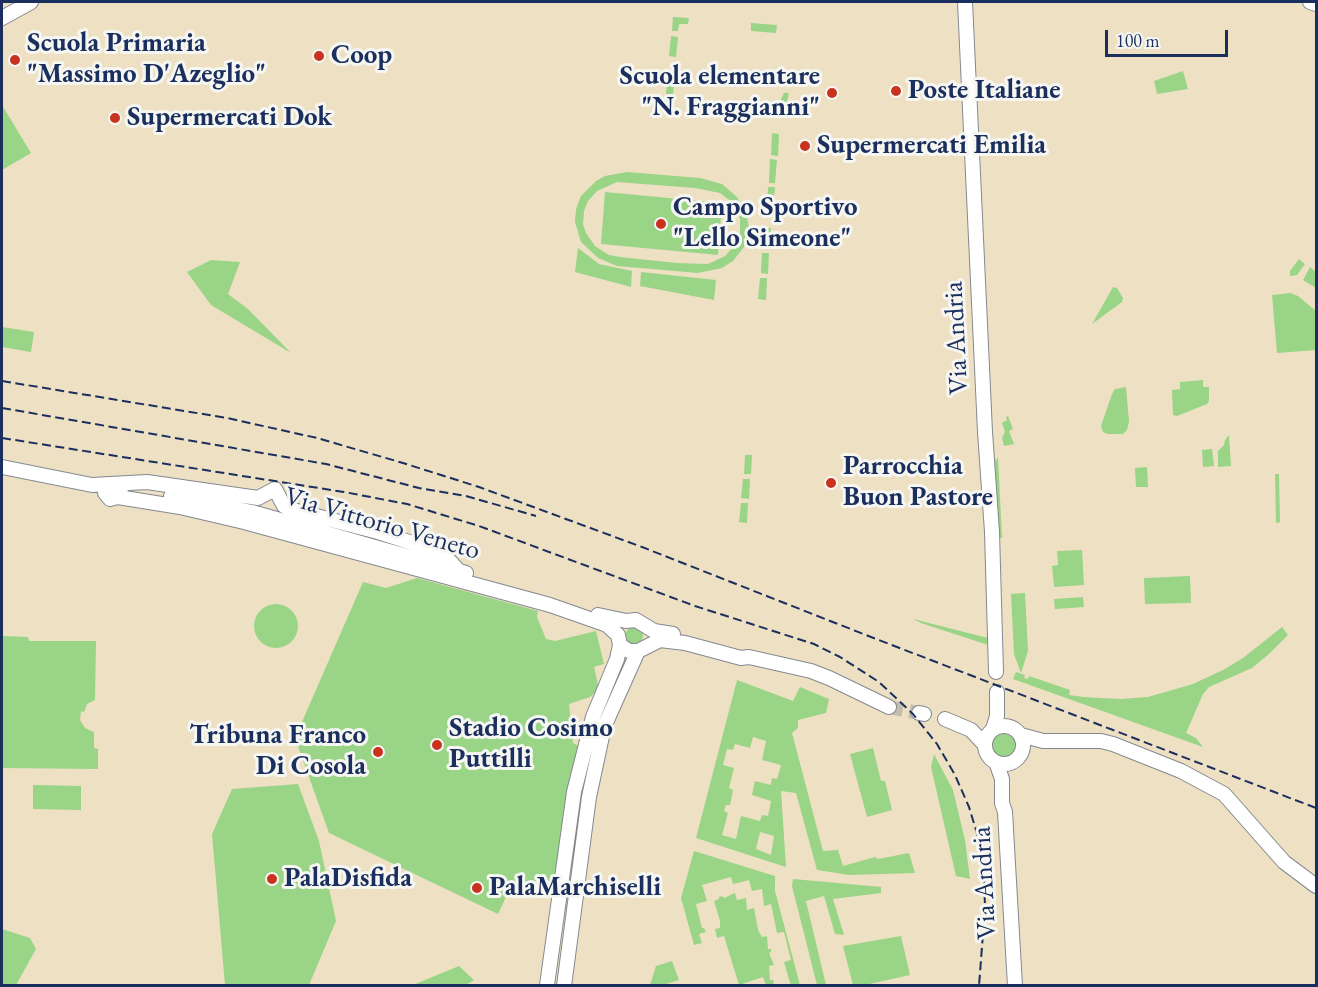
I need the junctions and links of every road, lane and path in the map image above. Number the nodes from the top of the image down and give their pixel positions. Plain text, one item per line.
1 (31, 2) edge
2 (965, 2) edge
3 (1310, 2) edge
4 (1317, 4) edge
5 (2, 18) edge
6 (2, 467) edge
7 (114, 489) junction
8 (459, 571) junction
9 (626, 621) junction
10 (646, 625) junction
11 (619, 640) junction
12 (643, 648) junction
13 (749, 657) junction
14 (996, 672) dead end
15 (889, 707) tunnel mouth
16 (945, 719) dead end
17 (1009, 726) junction
18 (989, 735) junction
19 (1021, 735) junction
20 (1043, 741) junction
21 (1021, 754) junction
22 (1002, 763) junction
23 (1317, 886) edge
24 (547, 985) edge
25 (564, 986) edge
26 (1015, 986) edge

1 - 5 street
2 - 14 street, Via Andria
3 - 4 street
6 - 7 street, Via Vittorio Veneto
7 - 8 street, Via Vittorio Veneto
7 - 8 street
7 - 11 street, Via Vittorio Veneto
8 - 9 street, Via Vittorio Veneto
9 - 10 street, Via Vittorio Veneto
9 - 11 street
10 - 12 street
10 - 13 street, Via Vittorio Veneto
11 - 12 street, Via Vittorio Veneto
11 - 24 street
12 - 13 street, Via Vittorio Veneto
12 - 25 street
13 - 15 street, Via Vittorio Veneto
16 - 18 street
17 - 18 street
17 - 18 street
17 - 19 street
18 - 22 street
19 - 20 street
19 - 21 street
20 - 21 street
20 - 23 street
21 - 22 street
22 - 26 street, Via Andria
24 - 25 street

